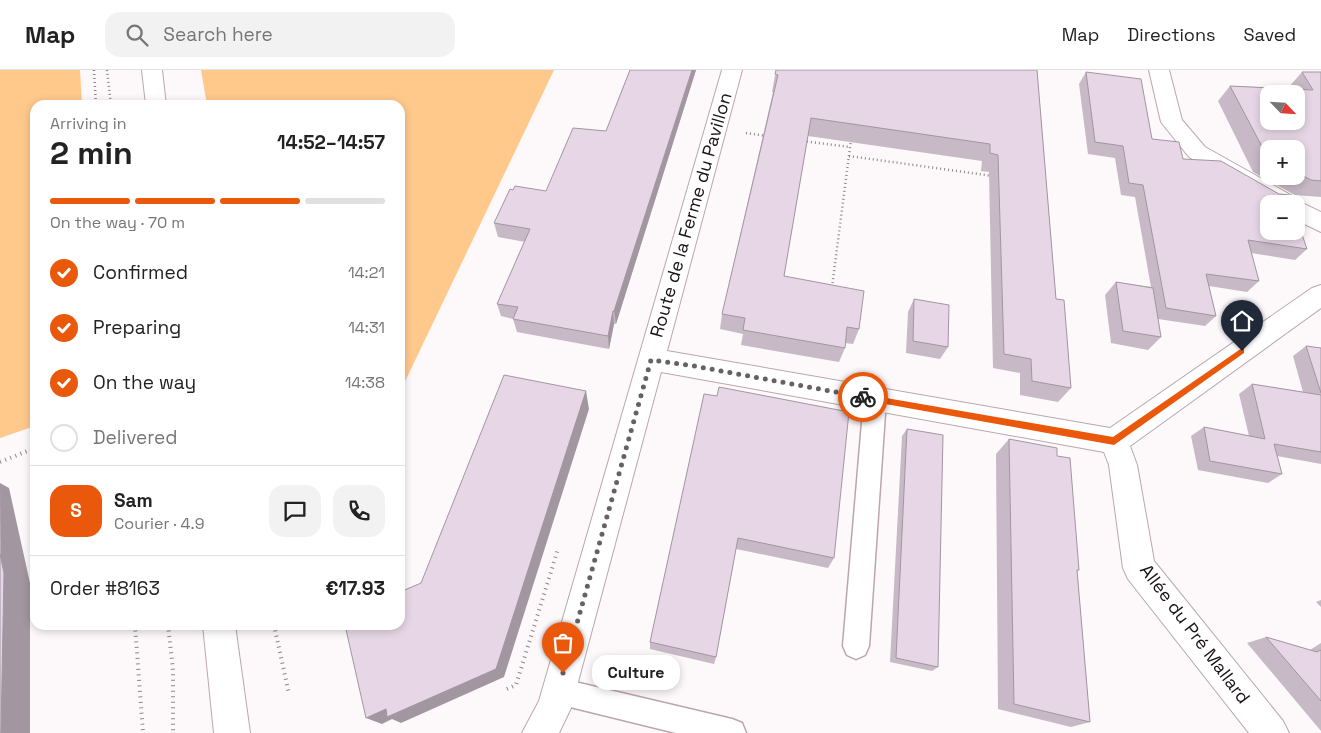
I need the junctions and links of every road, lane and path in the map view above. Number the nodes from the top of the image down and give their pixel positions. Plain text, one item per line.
1 (94, 70) edge
2 (106, 70) edge
3 (152, 70) edge
4 (732, 70) edge
5 (1160, 70) edge
6 (96, 100) edge
7 (110, 100) edge
8 (155, 100) edge
9 (716, 129) junction
10 (773, 137) edge
11 (851, 138) edge
12 (802, 140) edge
13 (850, 147) junction
14 (849, 156) junction
15 (997, 177) edge
16 (1272, 195) edge
17 (1305, 213) edge
18 (1321, 223) edge
19 (831, 292) edge
20 (1321, 295) edge
21 (651, 360) junction
22 (875, 399) junction
23 (1114, 441) junction
24 (30, 450) edge
25 (0, 462) edge
26 (135, 630) edge
27 (168, 630) edge
28 (220, 630) edge
29 (275, 630) edge
30 (856, 646) dead end
31 (558, 691) junction
32 (289, 694) dead end
33 (143, 733) edge
34 (173, 733) edge
35 (232, 733) edge
36 (540, 733) edge
37 (732, 733) edge
38 (1271, 733) edge

1 - 6 path
2 - 7 path
3 - 8 street
4 - 9 street, Route de la Ferme du Pavillon
5 - 16 street
9 - 10 path
9 - 21 street, Route de la Ferme du Pavillon
11 - 13 path
12 - 13 path
13 - 14 path
14 - 15 path
14 - 19 path
17 - 18 street
20 - 23 street
21 - 22 street
21 - 31 street, Route de la Ferme du Pavillon
22 - 23 street
22 - 30 lane
23 - 38 street, Allée du Pré Mallard
24 - 25 path
26 - 33 path
27 - 34 path
28 - 35 street
29 - 32 path
31 - 36 street, Route de la Ferme du Pavillon
31 - 37 lane

